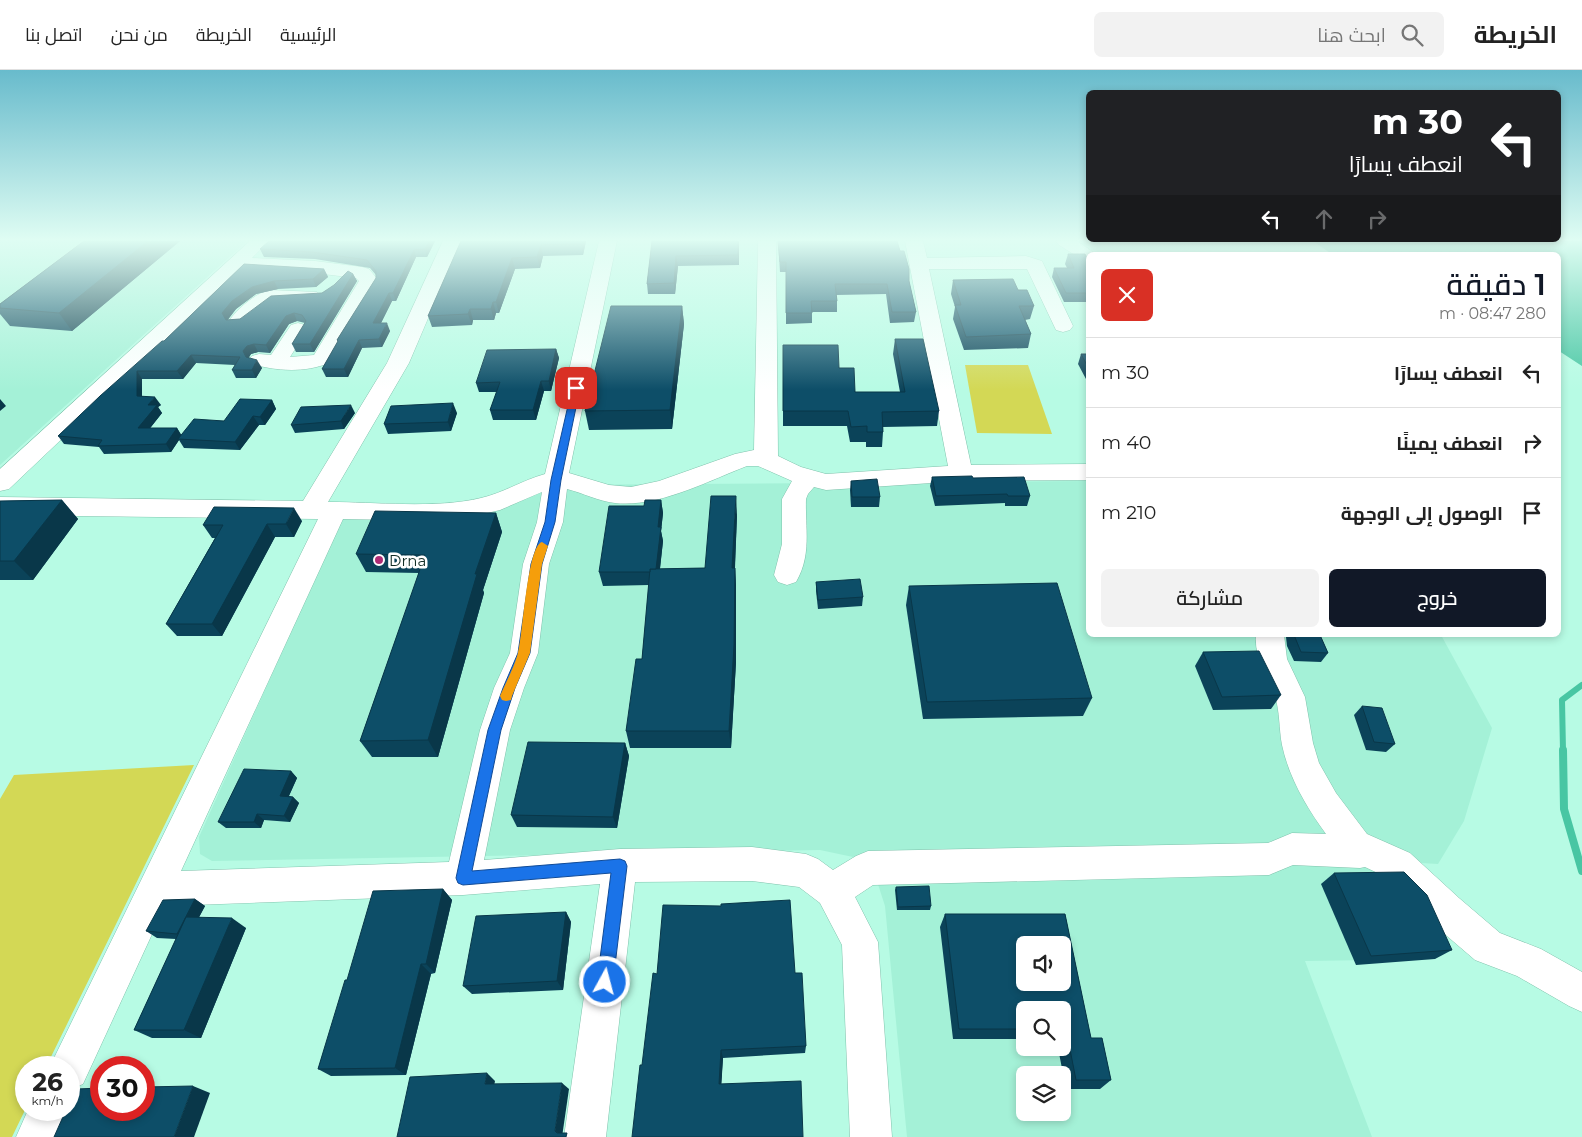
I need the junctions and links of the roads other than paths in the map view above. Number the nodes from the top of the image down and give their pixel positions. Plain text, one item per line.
1 (205, 291) edge
2 (322, 291) edge
3 (365, 291) edge
4 (430, 291) edge
5 (597, 291) edge
6 (767, 291) edge
7 (924, 291) edge
8 (1047, 291) edge
9 (238, 322) edge
10 (1063, 326) dead end
11 (298, 329) dead end
12 (766, 459) junction
13 (1086, 472) edge
14 (961, 473) junction
15 (809, 479) junction
16 (556, 480) junction
17 (0, 483) edge
18 (0, 506) edge
19 (322, 511) junction
20 (787, 575) dead end
21 (1270, 637) edge
22 (1360, 852) junction
23 (620, 866) junction
24 (463, 878) junction
25 (154, 889) junction
26 (832, 891) junction
27 (1582, 993) edge
28 (76, 1056) edge
29 (45, 1121) edge
30 (37, 1137) edge
31 (585, 1137) edge
32 (871, 1137) edge

1 - 17 street
2 - 9 street
3 - 11 street
4 - 19 street
5 - 16 street
6 - 12 street
7 - 14 street
8 - 10 street
12 - 15 street
12 - 16 street
13 - 14 street
14 - 15 street
15 - 20 street
16 - 19 street
16 - 24 street
18 - 19 street
19 - 25 street
21 - 22 street
22 - 26 street
22 - 27 street
23 - 24 street
23 - 26 street
23 - 31 street
24 - 25 street
25 - 28 street
26 - 32 street
29 - 30 street

